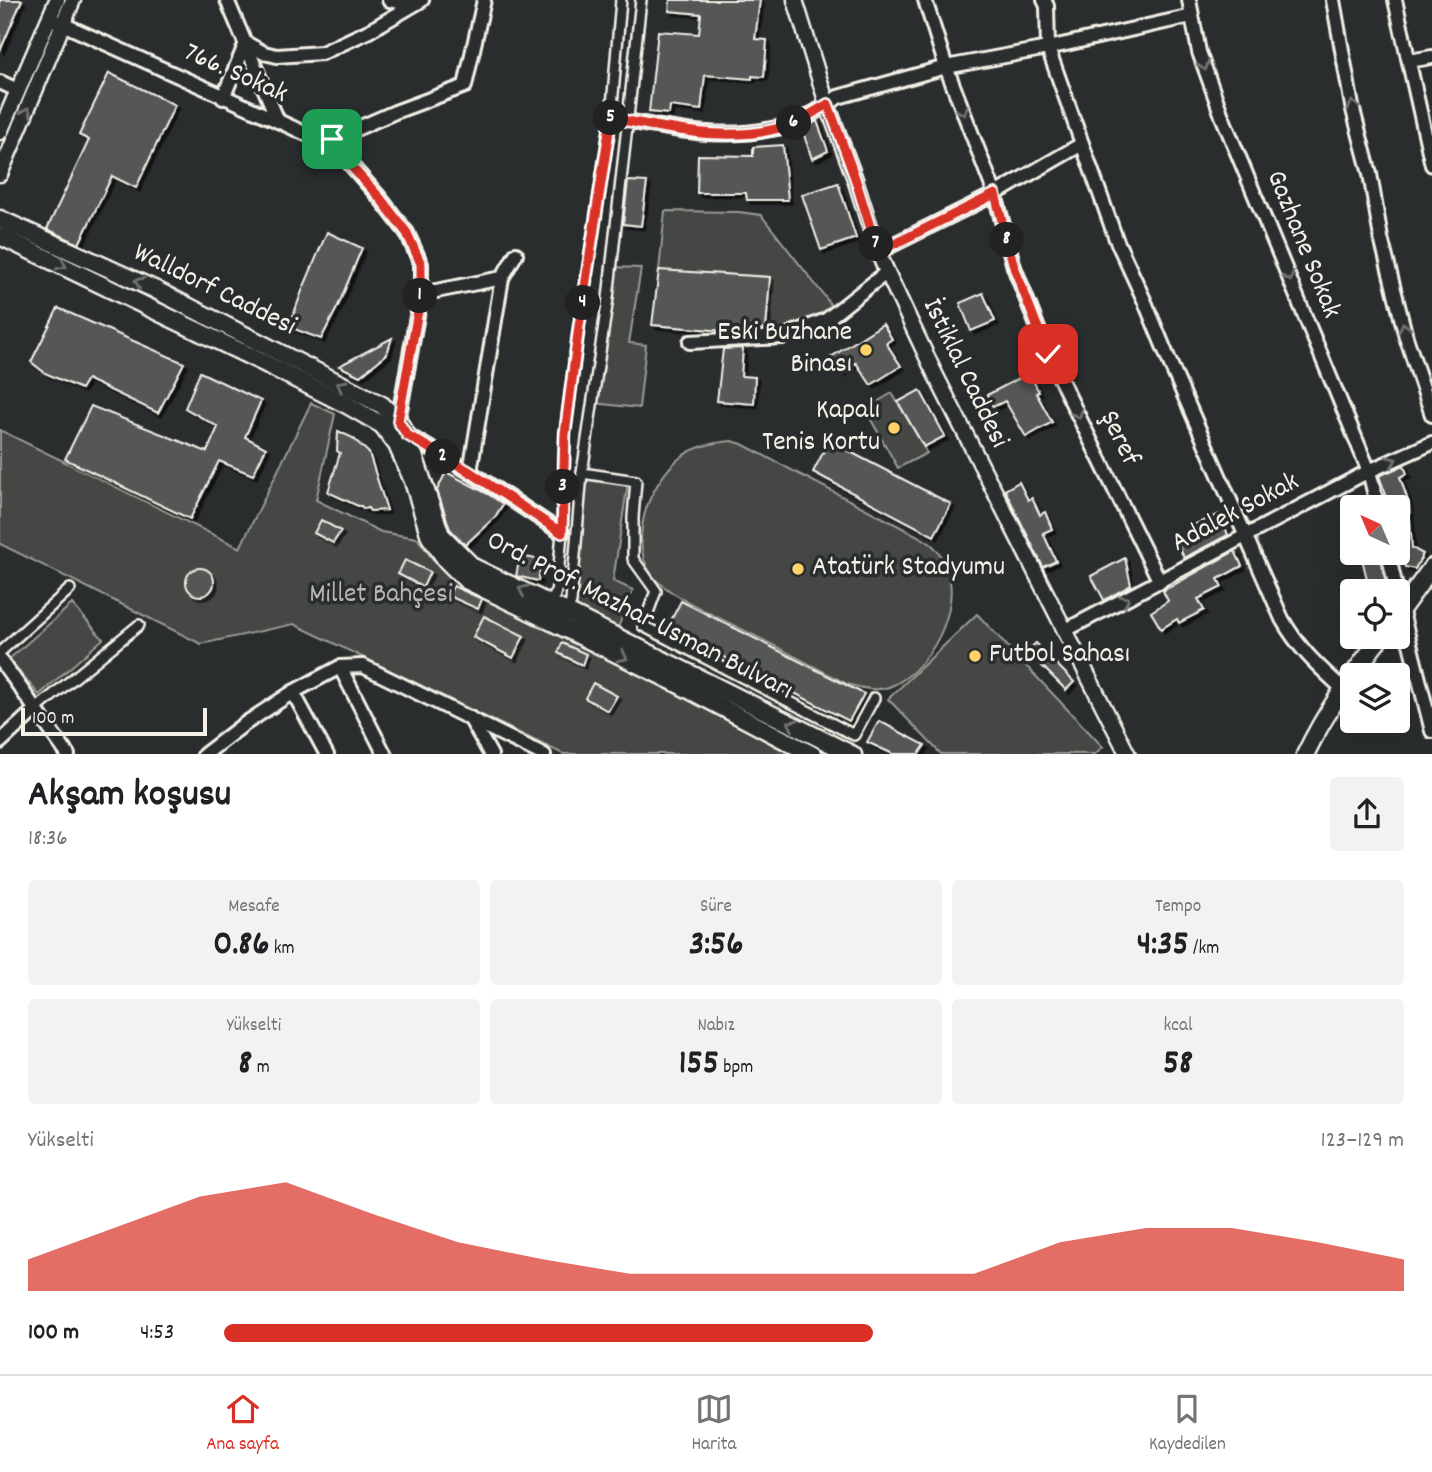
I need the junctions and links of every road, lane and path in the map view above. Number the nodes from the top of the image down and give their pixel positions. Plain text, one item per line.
1 (57, 0) edge
2 (73, 0) edge
3 (227, 0) edge
4 (389, 0) edge
5 (484, 0) edge
6 (621, 0) edge
7 (641, 0) edge
8 (795, 0) edge
9 (925, 0) edge
10 (1044, 0) edge
11 (1189, 0) edge
12 (1333, 0) edge
13 (1395, 0) edge
14 (416, 2) edge
15 (1192, 16) junction
16 (57, 21) junction
17 (246, 43) junction
18 (1048, 48) junction
19 (1432, 57) edge
20 (1409, 61) junction
21 (946, 67) junction
22 (0, 82) edge
23 (18, 90) junction
24 (223, 97) junction
25 (828, 104) junction
26 (611, 118) junction
27 (278, 121) junction
28 (628, 121) junction
29 (0, 132) edge
30 (332, 139) junction
31 (1082, 144) junction
32 (1432, 165) edge
33 (0, 174) edge
34 (995, 194) junction
35 (0, 219) edge
36 (0, 236) edge
37 (878, 252) junction
38 (516, 254) dead end
39 (887, 272) junction
40 (502, 278) junction
41 (421, 295) junction
42 (690, 342) dead end
43 (1432, 415) edge
44 (390, 423) junction
45 (407, 435) junction
46 (1432, 443) edge
47 (1369, 471) junction
48 (470, 472) junction
49 (582, 473) junction
50 (1375, 495) edge
51 (562, 533) junction
52 (1246, 536) junction
53 (1432, 567) edge
54 (1160, 582) junction
55 (70, 589) dead end
56 (1410, 591) edge
57 (557, 615) junction
58 (139, 625) dead end
59 (1064, 631) junction
60 (1410, 638) edge
61 (1372, 649) edge
62 (0, 652) edge
63 (0, 659) edge
64 (1361, 663) edge
65 (340, 667) junction
66 (1340, 686) edge
67 (1340, 691) edge
68 (293, 692) junction
69 (1428, 695) edge
70 (874, 698) dead end
71 (36, 709) junction
72 (470, 718) junction
73 (1432, 731) edge
74 (0, 742) edge
75 (68, 754) edge
76 (204, 754) edge
77 (327, 754) edge
78 (385, 754) edge
79 (491, 754) edge
80 (544, 754) edge
81 (813, 754) edge
82 (853, 754) edge
83 (1128, 754) edge
84 (1305, 754) edge

1 - 16 street
2 - 16 street
3 - 17 street
4 - 14 street
5 - 30 street
6 - 26 street
7 - 28 street
8 - 25 street, İstiklal Caddesi
9 - 21 street, Şeref
10 - 18 street
11 - 15 street, Gazhane Sokak
43 -> 12 street
13 - 20 street
14 - 17 street
15 - 18 street
15 -> 47 street, Gazhane Sokak
16 - 23 street
16 - 24 street, 766. Sokak
33 -> 16 street
17 - 24 street
17 - 27 street
18 - 21 street
18 - 31 street
19 - 20 street
20 - 32 street
21 - 25 street
21 -> 34 street, Şeref
22 - 23 street
23 - 29 street
24 - 27 street, 766. Sokak
25 - 28 street
25 - 37 street, İstiklal Caddesi
26 - 28 street
26 - 51 street
27 - 30 street, 766. Sokak
28 - 49 street
30 - 41 street
31 - 34 street
31 - 52 street
34 - 37 street
34 -> 54 street, Şeref
44 -> 35 main road, Walldorf Caddesi
36 -> 44 main road, Walldorf Caddesi
37 - 39 street, İstiklal Caddesi
38 - 40 street
39 - 42 street
39 - 59 street, İstiklal Caddesi
40 - 41 street
40 - 48 street
41 - 44 street
44 - 45 main road, Ord. Prof. Mazhar Usman Bulvarı
44 - 57 main road, Ord. Prof. Mazhar Usman Bulvarı
45 - 48 street
57 -> 45 main road, Ord. Prof. Mazhar Usman Bulvarı
47 -> 46 street, Adalek Sokak
47 - 50 street, Gazhane Sokak
47 - 52 street, Adalek Sokak
48 - 51 street
49 - 57 street
49 - 70 street
51 - 57 street
52 - 54 street, Adalek Sokak
52 - 66 street
53 - 56 main road
59 -> 54 street, Adalek Sokak
55 - 62 street
57 -> 81 main road, Ord. Prof. Mazhar Usman Bulvarı
82 -> 57 main road, Ord. Prof. Mazhar Usman Bulvarı
58 - 71 street
59 - 83 street, İstiklal Caddesi
60 - 69 street
61 - 64 main road
63 - 71 street
65 - 68 street
65 - 72 street
65 - 78 street
67 - 84 main road
68 - 76 street
68 - 77 street
69 - 73 street
71 - 74 street
71 - 75 street
72 - 79 street
72 - 80 street

